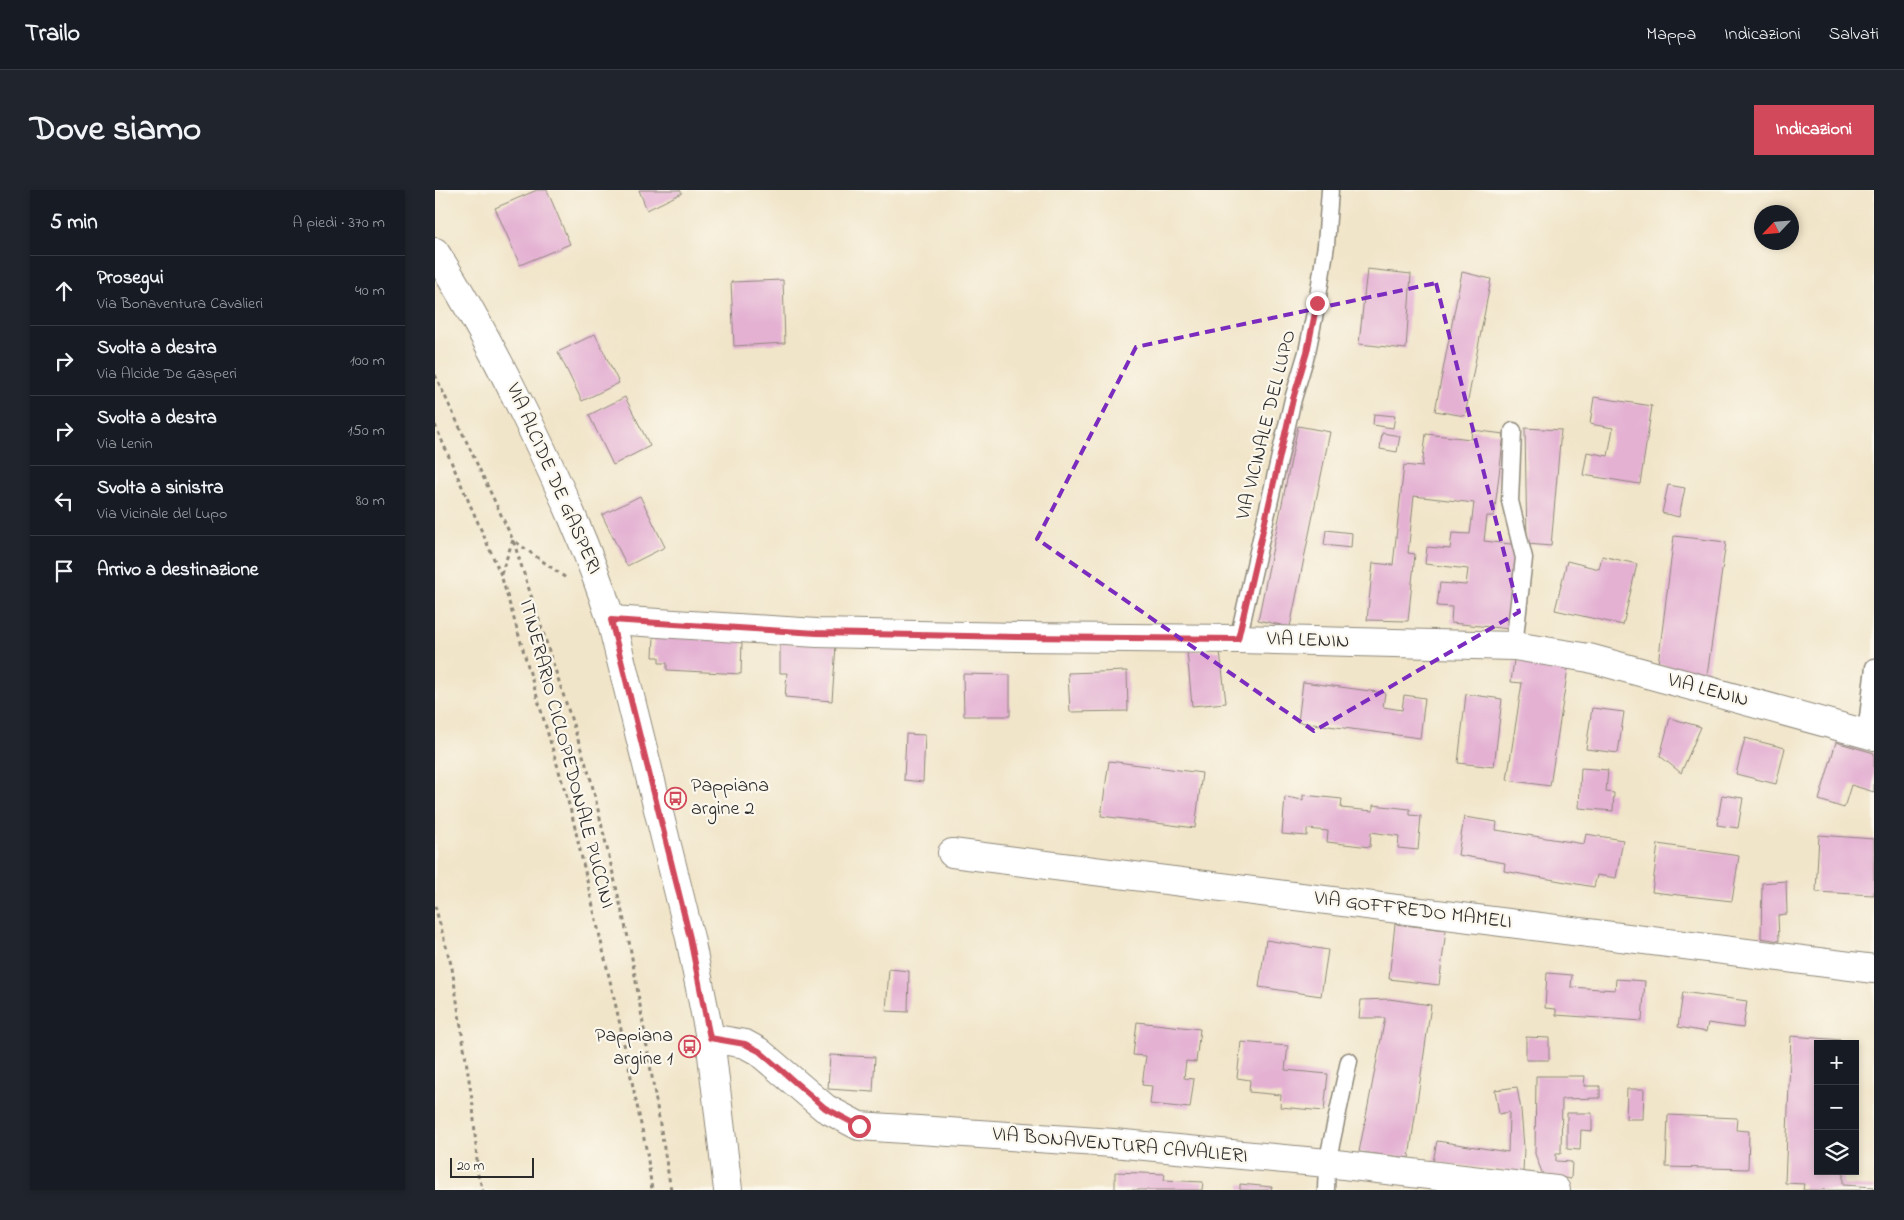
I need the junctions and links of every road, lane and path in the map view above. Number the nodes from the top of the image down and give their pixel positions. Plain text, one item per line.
1 (1330, 190) edge
2 (435, 252) edge
3 (435, 376) edge
4 (435, 425) edge
5 (1513, 431) dead end
6 (513, 540) junction
7 (501, 575) junction
8 (568, 579) dead end
9 (611, 620) junction
10 (1238, 639) junction
11 (1514, 646) junction
12 (1874, 667) edge
13 (1870, 735) edge
14 (951, 853) dead end
15 (435, 906) edge
16 (1874, 969) edge
17 (710, 1038) junction
18 (1349, 1061) dead end
19 (1327, 1163) junction
20 (483, 1190) edge
21 (652, 1190) edge
22 (671, 1190) edge
23 (728, 1190) edge
24 (1326, 1190) edge
25 (1556, 1190) edge

1 - 10 lane, VIA VICINALE DEL LUPO
2 - 9 street, VIA ALCIDE DE GASPERI
3 - 6 path
4 - 7 path, ITINERARIO CICLOPEDONALE PUCCINI
5 - 11 lane
6 - 7 path
6 - 8 path
6 - 22 path
7 - 21 path, ITINERARIO CICLOPEDONALE PUCCINI
9 - 10 street, VIA LENIN
9 - 17 street, VIA ALCIDE DE GASPERI
10 - 11 street, VIA LENIN
11 - 13 street, VIA LENIN
12 - 13 lane
14 - 16 street, VIA GOFFREDO MAMELI
15 - 20 path
17 - 19 street, VIA BONAVENTURA CAVALIERI
17 - 23 street, VIA ALCIDE DE GASPERI
18 - 19 lane
19 - 24 lane
19 - 25 street, VIA BONAVENTURA CAVALIERI

